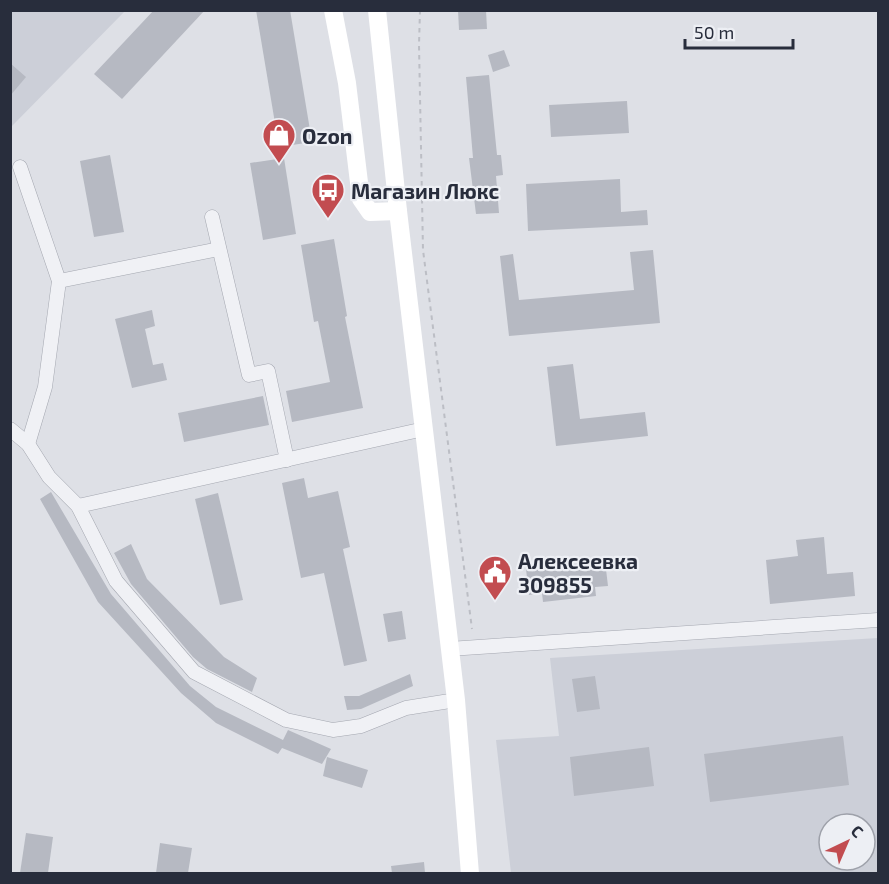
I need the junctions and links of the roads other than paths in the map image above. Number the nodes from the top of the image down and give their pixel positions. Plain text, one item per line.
1 (333, 10) edge
2 (377, 10) edge
3 (20, 167) dead end
4 (398, 211) junction
5 (212, 217) dead end
6 (219, 249) junction
7 (58, 281) junction
8 (10, 429) edge
9 (424, 429) junction
10 (28, 444) junction
11 (287, 460) junction
12 (78, 506) junction
13 (879, 620) edge
14 (449, 649) junction
15 (456, 700) junction
16 (470, 873) edge

1 - 4 main road
2 - 4 main road
3 - 7 street
4 - 9 main road
5 - 6 street
6 - 7 street
6 - 11 street
7 - 10 street
8 - 10 street
9 - 11 street
9 - 14 main road
10 - 12 street
11 - 12 street
12 - 15 street
13 - 14 street
14 - 15 main road
15 - 16 main road

